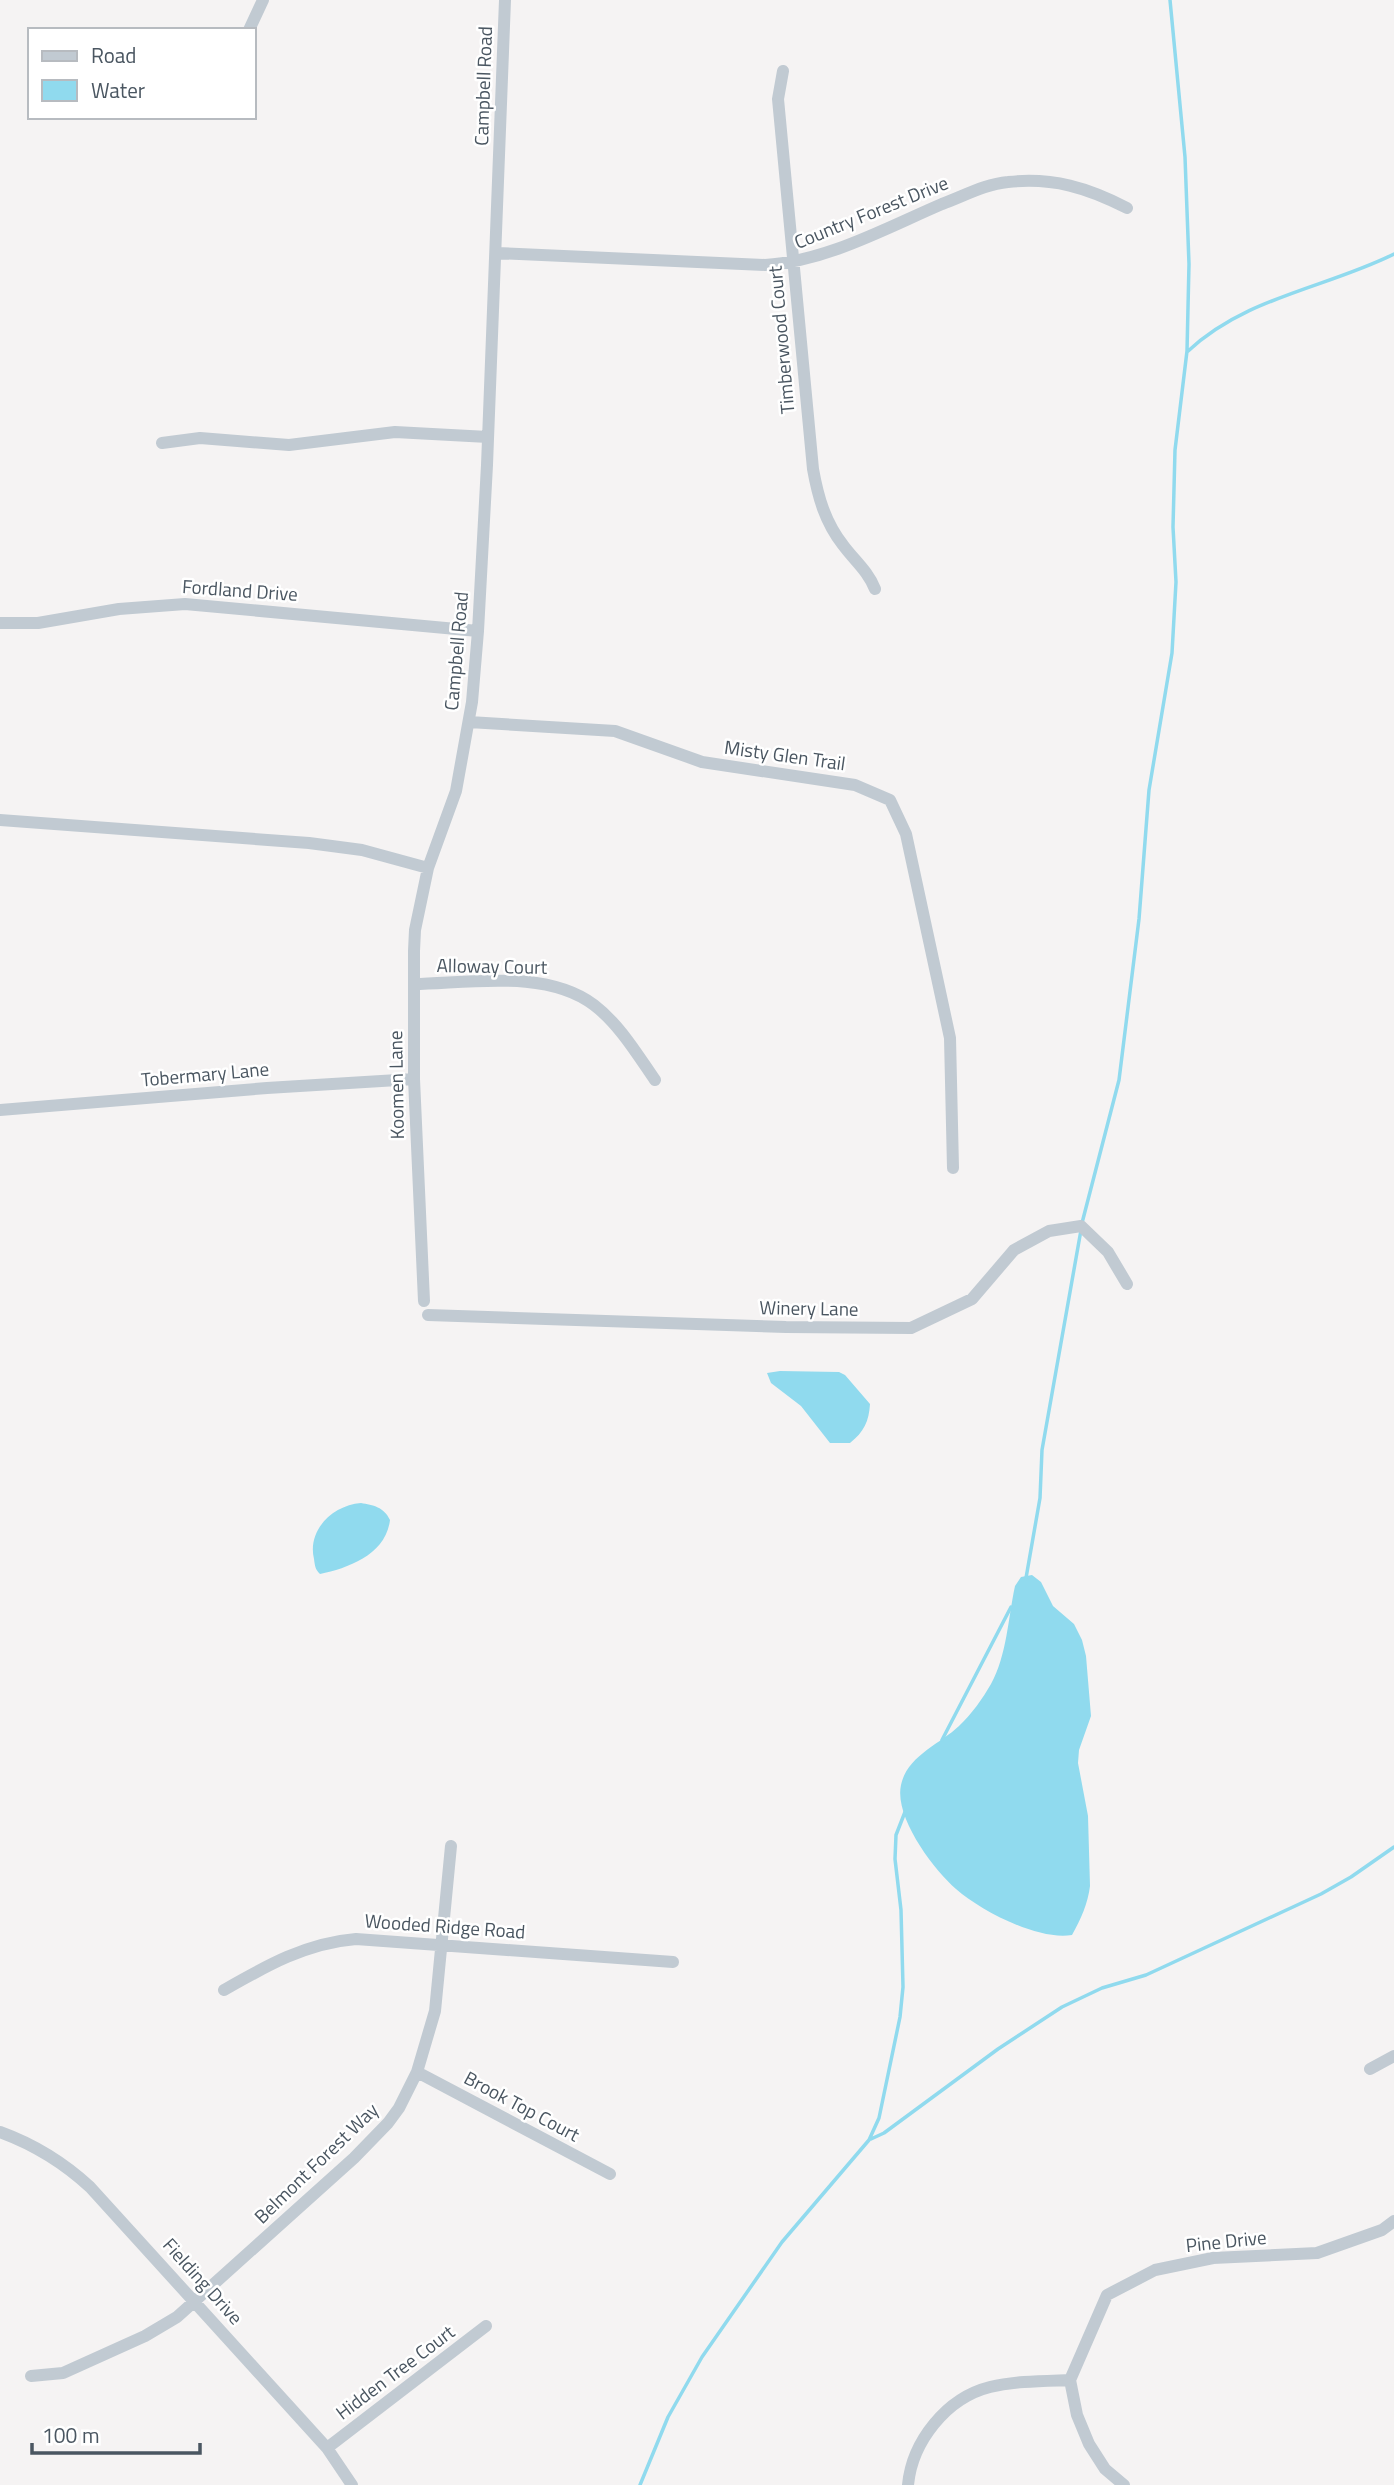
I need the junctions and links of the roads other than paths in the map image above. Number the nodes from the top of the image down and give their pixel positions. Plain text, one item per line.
1 (264, 0) edge
2 (505, 0) edge
3 (250, 28) edge
4 (783, 71) dead end
5 (1127, 208) dead end
6 (496, 253) junction
7 (793, 263) junction
8 (488, 437) junction
9 (162, 443) dead end
10 (875, 589) dead end
11 (0, 623) edge
12 (478, 631) junction
13 (469, 722) junction
14 (0, 820) edge
15 (428, 868) junction
16 (414, 984) junction
17 (414, 1079) junction
18 (655, 1080) dead end
19 (0, 1110) edge
20 (953, 1168) dead end
21 (1127, 1284) dead end
22 (424, 1301) dead end
23 (428, 1315) dead end
24 (451, 1846) dead end
25 (442, 1945) junction
26 (673, 1962) dead end
27 (224, 1990) dead end
28 (1394, 2056) edge
29 (1370, 2068) dead end
30 (416, 2072) junction
31 (0, 2132) edge
32 (610, 2174) dead end
33 (1394, 2221) edge
34 (195, 2303) junction
35 (486, 2326) dead end
36 (30, 2376) dead end
37 (1070, 2380) junction
38 (327, 2448) junction
39 (352, 2485) edge
40 (908, 2485) edge
41 (1124, 2485) edge

1 - 3 street
2 - 6 street, Campbell Road
4 - 7 street, Timberwood Court
5 - 7 street, Country Forest Drive
6 - 7 street, Country Forest Drive
6 - 8 street, Campbell Road
7 - 10 street, Timberwood Court
8 - 9 street
8 - 12 street, Campbell Road
11 - 12 street, Fordland Drive
12 - 13 street, Campbell Road
13 - 15 street, Campbell Road
13 - 20 street, Misty Glen Trail
14 - 15 street
15 - 16 street, Koomen Lane
16 - 17 street, Koomen Lane
16 - 18 street, Alloway Court
17 - 19 street, Tobermary Lane
17 - 22 street, Koomen Lane
21 - 23 street, Winery Lane
24 - 25 street, Belmont Forest Way
25 - 26 street, Wooded Ridge Road
25 - 27 street, Wooded Ridge Road
25 - 30 street, Belmont Forest Way
28 - 29 street
30 - 32 street, Brook Top Court
30 - 34 street, Belmont Forest Way
31 - 34 street, Fielding Drive
33 - 37 street, Pine Drive
34 - 36 street, Belmont Forest Way
34 - 38 street, Fielding Drive
35 - 38 street, Hidden Tree Court
37 - 40 street
37 - 41 street
38 - 39 street, Fielding Drive

